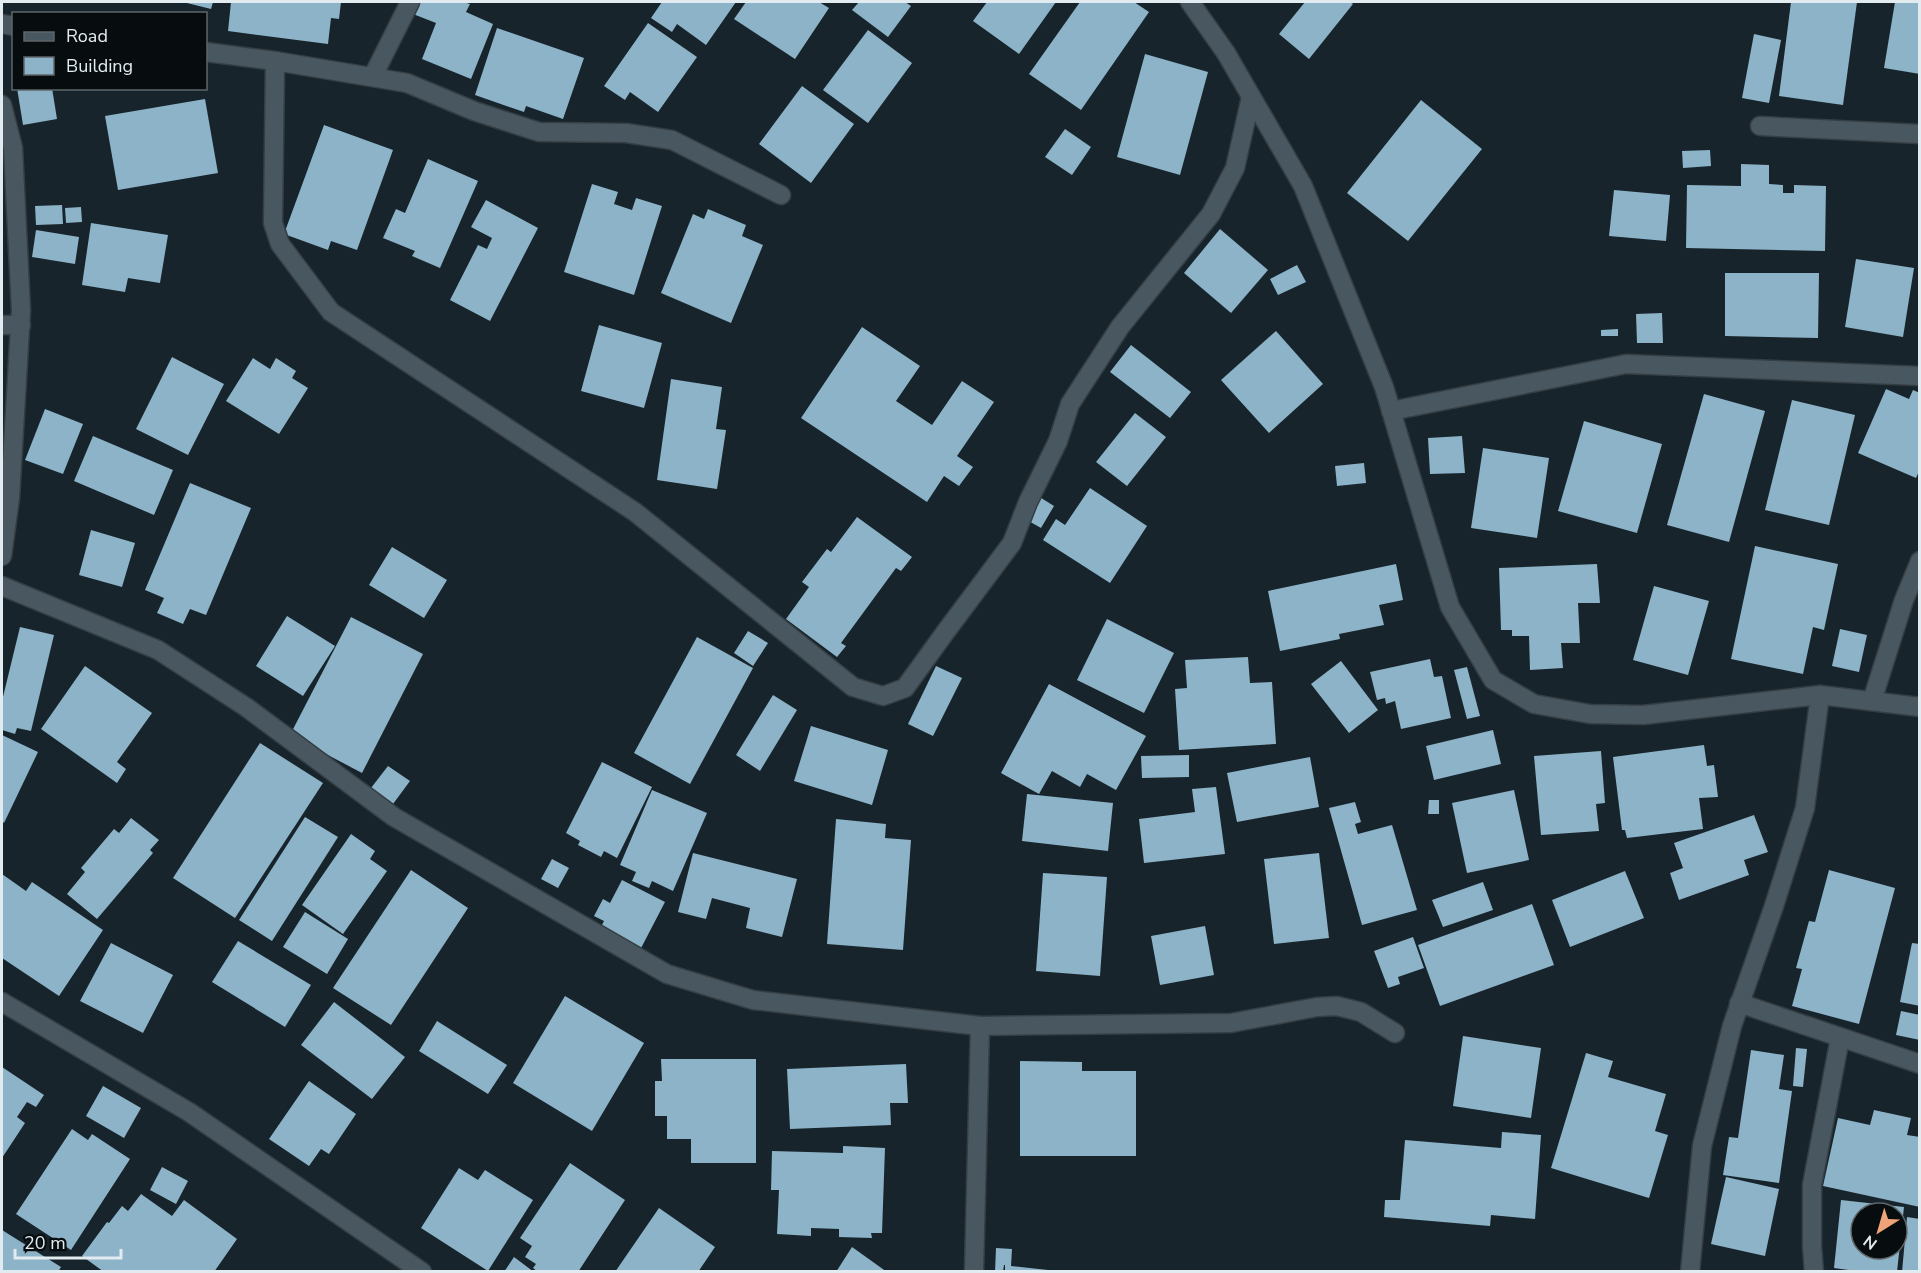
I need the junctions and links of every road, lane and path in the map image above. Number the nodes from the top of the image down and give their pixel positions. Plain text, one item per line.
1 (410, 2) edge
2 (1190, 2) edge
3 (207, 52) edge
4 (275, 61) junction
5 (373, 76) junction
6 (1251, 97) junction
7 (2, 105) edge
8 (1760, 126) dead end
9 (1920, 134) edge
10 (7, 148) edge
11 (781, 195) dead end
12 (2, 325) edge
13 (21, 325) junction
14 (1920, 376) edge
15 (1392, 411) junction
16 (2, 556) edge
17 (1920, 561) edge
18 (2, 586) edge
19 (1820, 695) junction
20 (1872, 701) junction
21 (1920, 707) edge
22 (2, 1002) edge
23 (1739, 1003) junction
24 (980, 1026) junction
25 (1395, 1033) dead end
26 (1840, 1038) junction
27 (1920, 1064) edge
28 (422, 1272) edge
29 (974, 1272) edge
30 (1690, 1272) edge
31 (1814, 1272) edge

1 - 5 street
2 - 6 street
3 - 4 street
4 - 5 street
4 - 6 street
5 - 11 street
6 - 15 street
7 - 10 street
8 - 9 street
10 - 13 street
12 - 13 street
13 - 16 street
14 - 15 street
15 - 19 street
17 - 20 street
18 - 24 street
19 - 20 street
19 - 23 street
20 - 21 street
22 - 28 street
23 - 26 street
23 - 30 street
24 - 25 street
24 - 29 street
26 - 27 street
26 - 31 street

